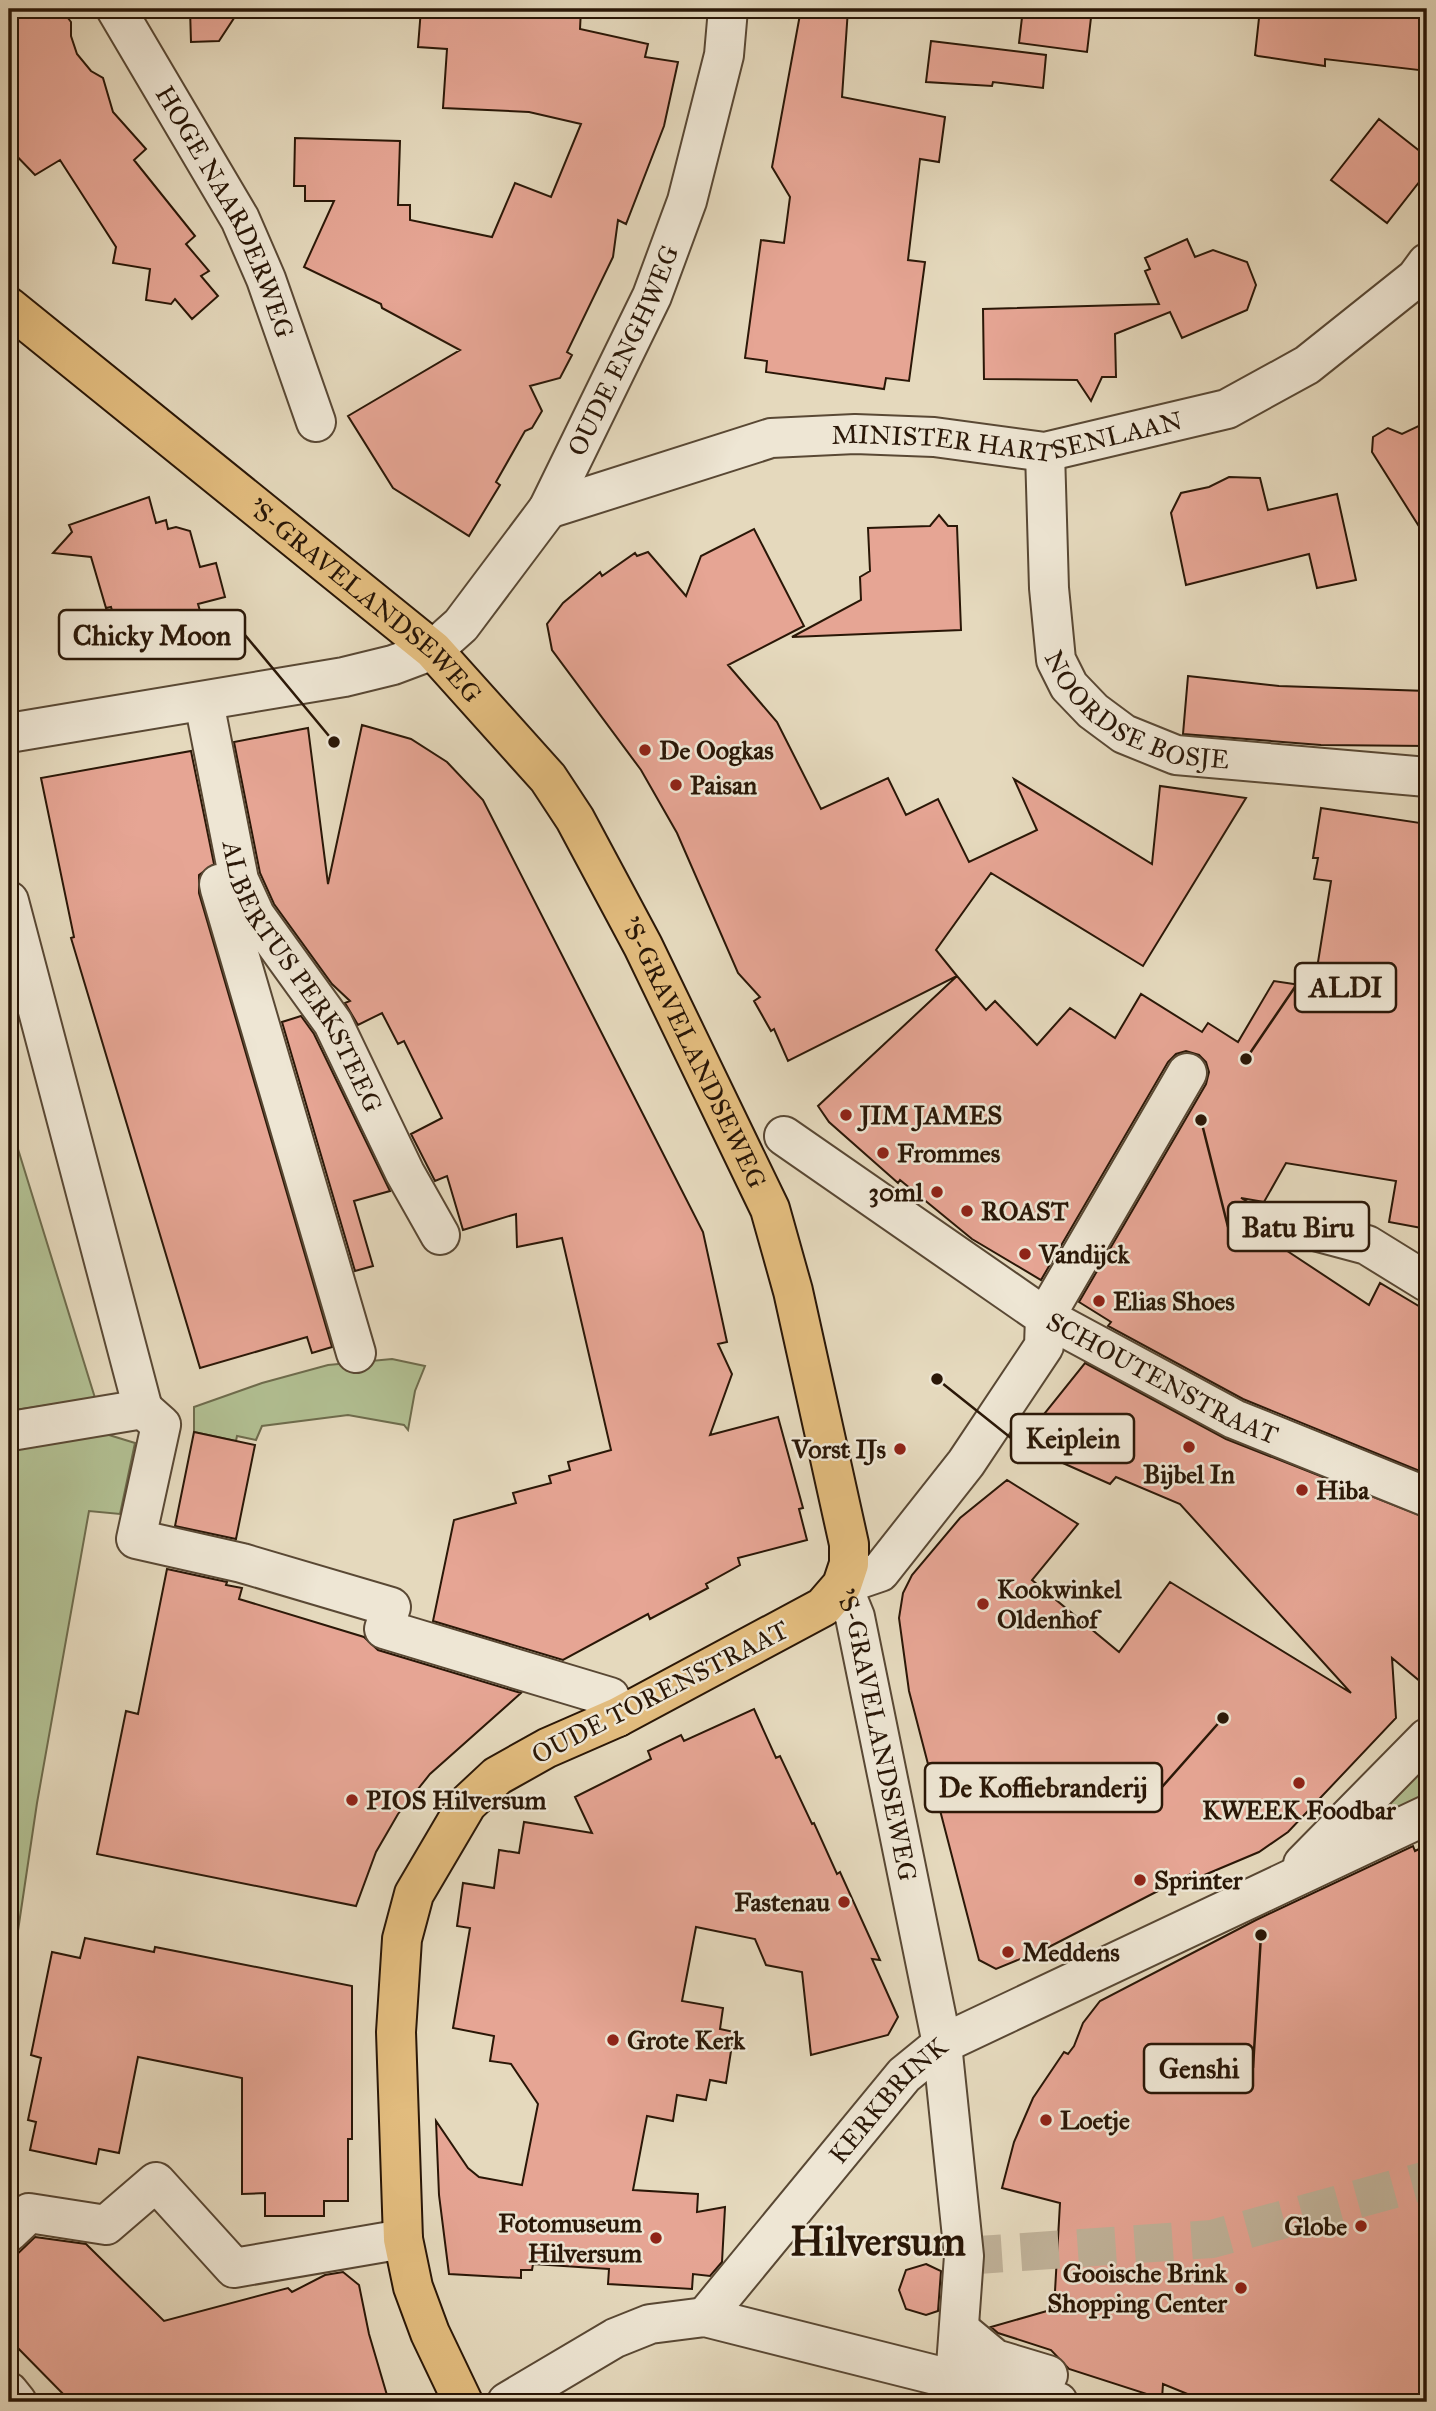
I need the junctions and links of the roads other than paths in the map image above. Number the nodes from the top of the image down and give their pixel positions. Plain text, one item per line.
1 (116, 9) edge
2 (728, 9) edge
3 (1427, 263) edge
4 (9, 307) edge
5 (316, 422) dead end
6 (1045, 452) junction
7 (548, 509) junction
8 (433, 650) junction
9 (204, 702) junction
10 (9, 733) edge
11 (1427, 777) edge
12 (239, 880) junction
13 (9, 901) edge
14 (1187, 1073) dead end
15 (784, 1136) dead end
16 (1292, 1225) dead end
17 (440, 1235) dead end
18 (1427, 1282) edge
19 (1045, 1317) junction
20 (356, 1353) dead end
21 (143, 1409) junction
22 (11, 1432) dead end
23 (1427, 1497) edge
24 (842, 1585) junction
25 (618, 1717) junction
26 (1427, 1738) edge
27 (1427, 1815) edge
28 (1286, 1882) junction
29 (942, 2044) junction
30 (9, 2232) edge
31 (403, 2239) junction
32 (705, 2317) junction
33 (959, 2329) junction
34 (955, 2380) junction
35 (9, 2392) edge
36 (1046, 2394) edge
37 (17, 2402) edge
38 (463, 2402) edge
39 (507, 2402) edge

1 - 5 street, HOGE NAARDERWEG
2 - 7 street, OUDE ENGHWEG
3 - 6 street, MINISTER HARTSENLAAN
4 - 8 main road, 'S-GRAVELANDSEWEG
6 - 7 street, MINISTER HARTSENLAAN
6 - 11 street, NOORDSE BOSJE
7 - 8 street, OUDE ENGHWEG
8 - 9 street
8 - 24 main road, 'S-GRAVELANDSEWEG
9 - 10 street
9 - 12 street, ALBERTUS PERKSTEEG
12 - 17 street, ALBERTUS PERKSTEEG
12 - 20 street
13 - 21 street
14 - 19 street, SCHOUTENSTRAAT
15 - 19 street, 'S-GRAVELANDSEWEG
16 - 18 street
19 - 23 street, SCHOUTENSTRAAT
19 - 24 street
21 - 22 street
21 - 25 street
24 - 25 main road, OUDE TORENSTRAAT
24 - 29 street, 'S-GRAVELANDSEWEG
25 - 31 main road, OUDE TORENSTRAAT
26 - 28 street
27 - 28 street
28 - 29 street
29 - 32 street, KERKBRINK
29 - 33 street, KERKBRINK
30 - 31 street
31 - 38 main road, OUDE TORENSTRAAT
32 - 34 street
32 - 39 street
33 - 34 street, KERKBRINK
33 - 36 street
34 - 36 street
35 - 37 street

